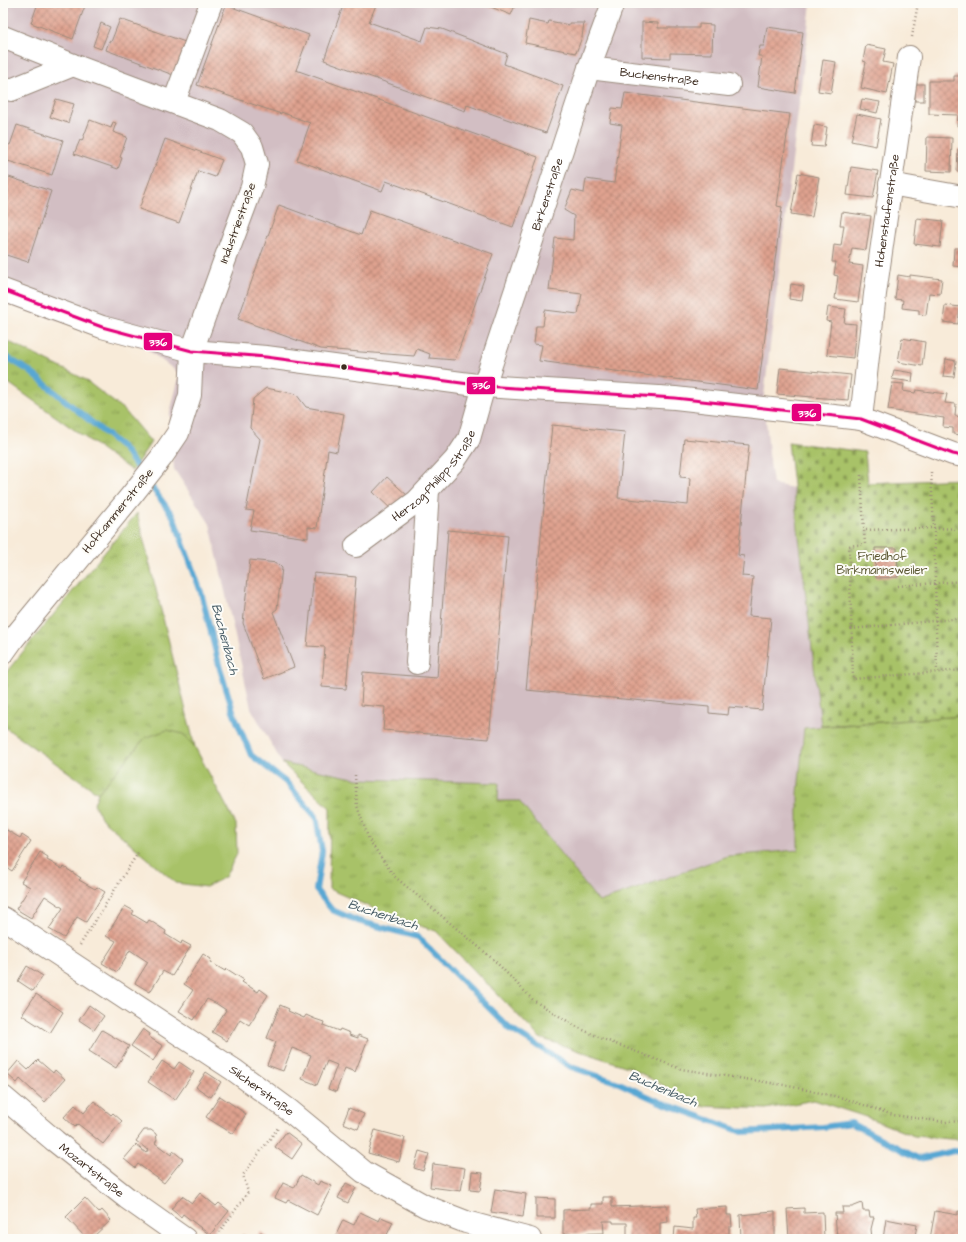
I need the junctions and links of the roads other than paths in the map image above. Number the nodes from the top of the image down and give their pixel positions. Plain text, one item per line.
1 (211, 3) edge
2 (613, 3) edge
3 (3, 37) edge
4 (909, 57) road end
5 (72, 65) junction
6 (589, 68) junction
7 (729, 85) dead end
8 (3, 88) edge
9 (174, 102) junction
10 (890, 184) junction
11 (963, 196) edge
12 (3, 290) edge
13 (192, 351) junction
14 (484, 386) junction
15 (861, 419) junction
16 (963, 456) edge
17 (428, 490) junction
18 (356, 546) dead end
19 (3, 653) edge
20 (417, 663) dead end
21 (3, 918) edge
22 (3, 1097) edge
23 (185, 1239) edge
24 (530, 1239) edge

1 - 9 street
2 - 6 street, Birkenstraße
3 - 5 street, Industriestraße
4 - 10 street, Hohenstaufenstraße
5 - 8 street
5 - 9 street, Industriestraße
6 - 7 street, Buchenstraße
6 - 14 street, Birkenstraße
9 - 13 street, Industriestraße
10 - 11 street
10 - 15 street, Hohenstaufenstraße
12 - 13 street
13 - 14 street
13 - 19 street, Hofkammerstraße
14 - 15 street
14 - 17 street, Herzog-Philipp-Straße
15 - 16 street
17 - 18 street, Herzog-Philipp-Straße
17 - 20 street
21 - 24 street, Silcherstraße
22 - 23 street, Mozartstraße

